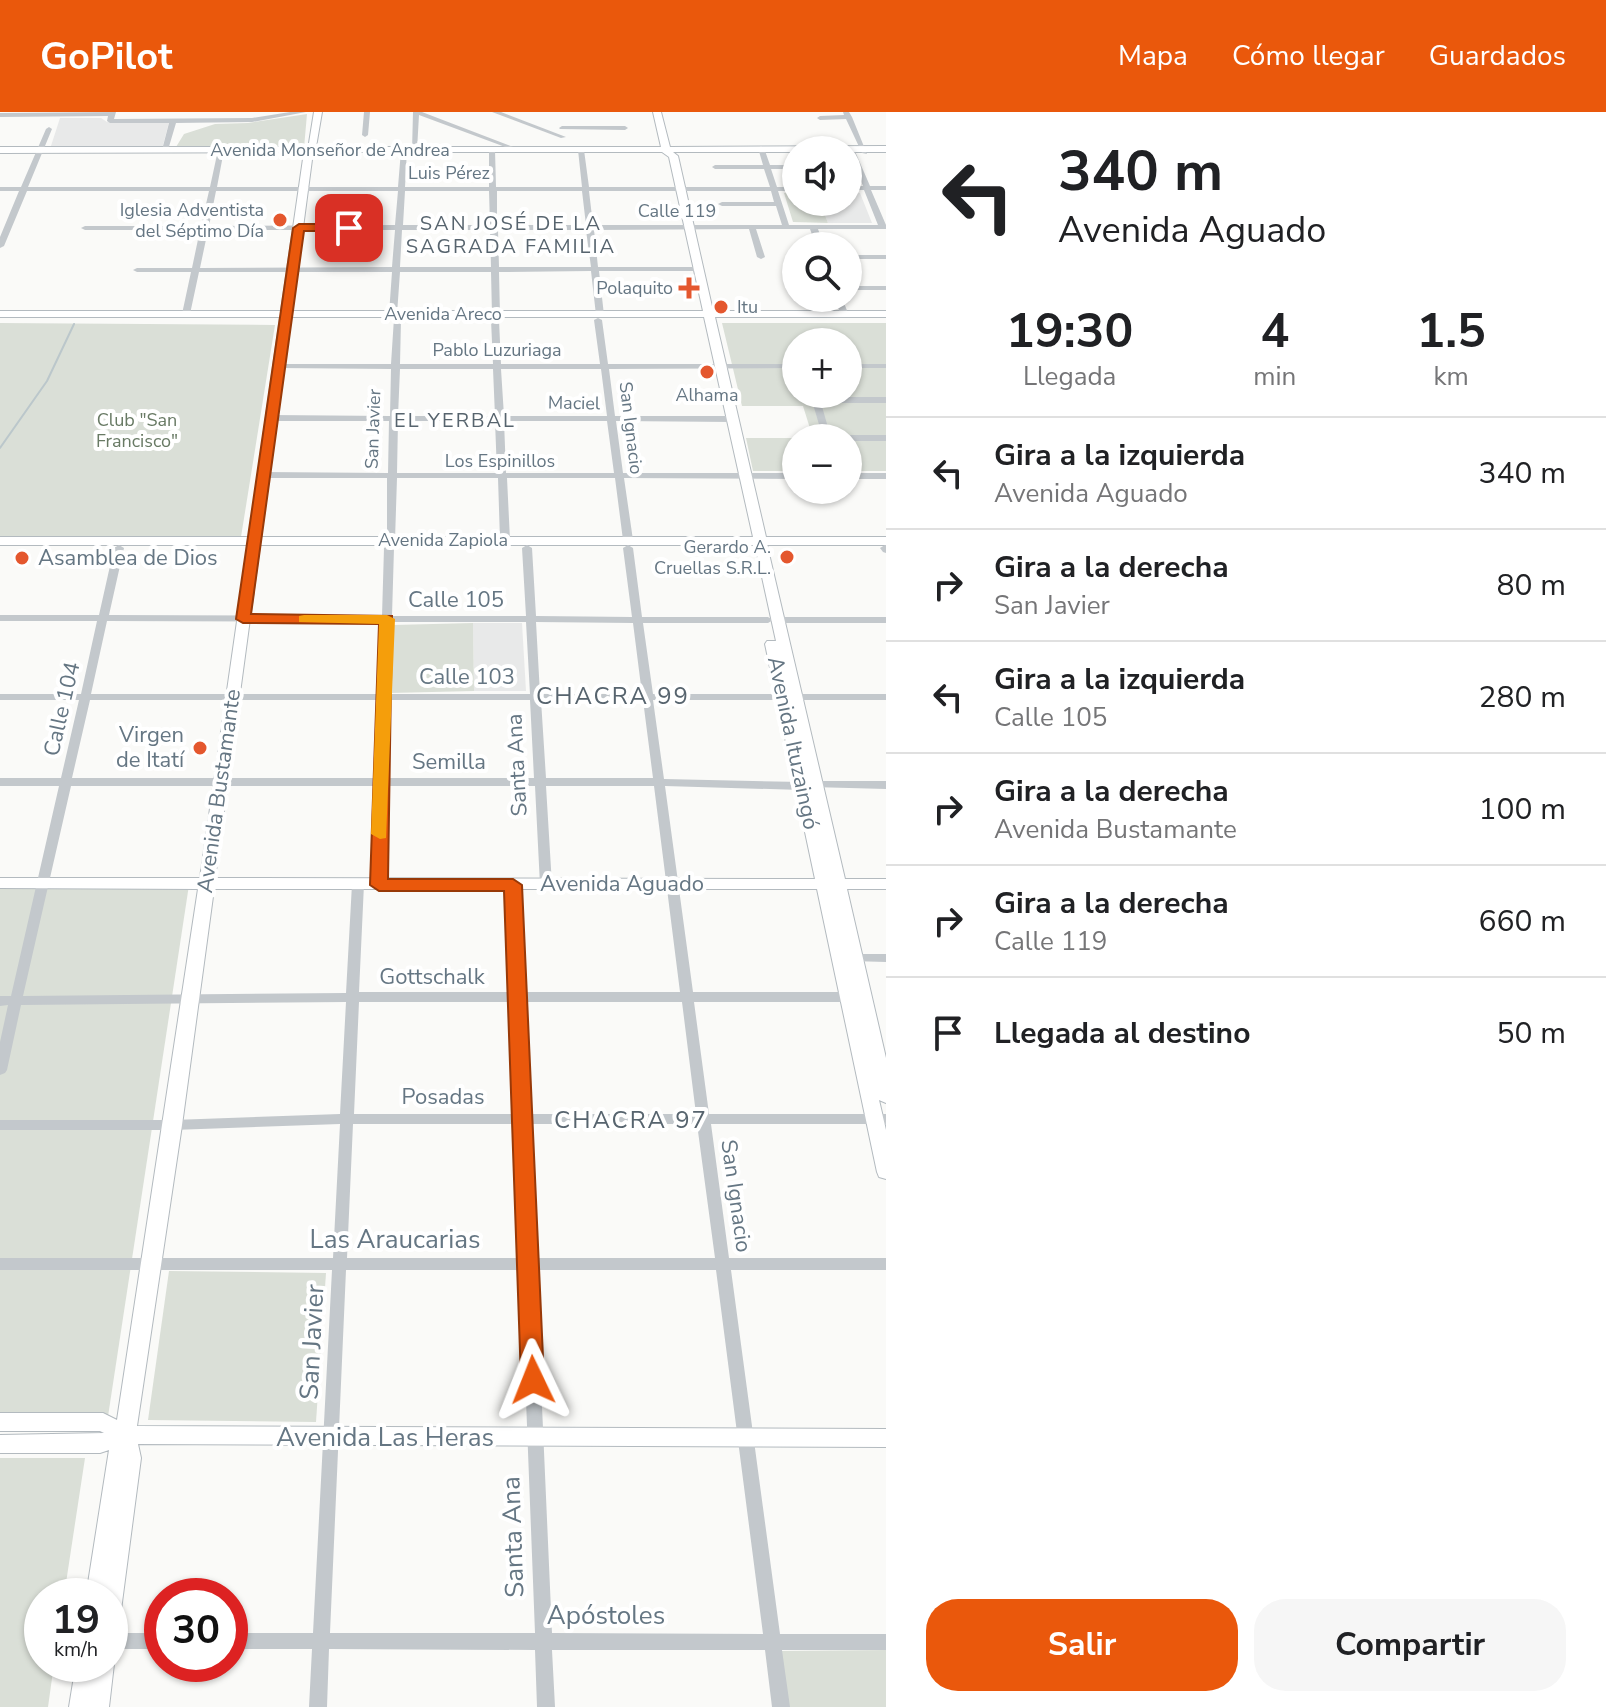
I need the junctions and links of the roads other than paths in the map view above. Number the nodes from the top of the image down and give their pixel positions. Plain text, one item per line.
1 (303, 112) edge
2 (311, 112) edge
3 (318, 112) edge
4 (367, 112) edge
5 (416, 112) edge
6 (495, 112) edge
7 (657, 112) edge
8 (666, 112) edge
9 (0, 115) edge
10 (848, 115) edge
11 (111, 116) edge
12 (820, 118) dead end
13 (173, 121) junction
14 (562, 128) junction
15 (625, 128) dead end
16 (49, 129) dead end
17 (365, 135) dead end
18 (310, 148) junction
19 (0, 150) edge
20 (41, 150) junction
21 (165, 150) junction
22 (221, 150) junction
23 (409, 150) junction
24 (492, 150) junction
25 (518, 150) junction
26 (565, 150) junction
27 (581, 150) junction
28 (761, 150) junction
29 (782, 150) edge
30 (670, 151) junction
31 (864, 151) joint
32 (886, 151) edge
33 (782, 152) edge
34 (715, 167) dead end
35 (767, 167) junction
36 (782, 167) edge
37 (862, 177) edge
38 (680, 188) junction
39 (862, 188) edge
40 (867, 188) junction
41 (886, 188) edge
42 (0, 189) edge
43 (24, 189) junction
44 (213, 189) junction
45 (304, 189) junction
46 (402, 189) junction
47 (494, 189) junction
48 (586, 189) junction
49 (774, 189) junction
50 (782, 189) edge
51 (722, 204) dead end
52 (779, 204) junction
53 (689, 227) junction
54 (752, 227) junction
55 (786, 227) junction
56 (813, 227) junction
57 (885, 227) edge
58 (85, 228) dead end
59 (204, 228) junction
60 (299, 228) junction
61 (399, 228) junction
62 (494, 228) junction
63 (590, 228) junction
64 (815, 232) edge
65 (0, 246) edge
66 (761, 257) dead end
67 (862, 257) edge
68 (886, 257) edge
69 (595, 269) junction
70 (698, 269) junction
71 (137, 270) dead end
72 (196, 270) junction
73 (293, 270) junction
74 (396, 270) junction
75 (495, 270) junction
76 (862, 288) edge
77 (886, 288) edge
78 (844, 313) joint
79 (186, 314) junction
80 (886, 314) edge
81 (0, 317) edge
82 (287, 317) junction
83 (395, 317) junction
84 (496, 317) junction
85 (599, 317) junction
86 (708, 318) junction
87 (886, 320) edge
88 (278, 366) junction
89 (395, 366) junction
90 (497, 366) junction
91 (717, 366) junction
92 (782, 366) edge
93 (862, 366) edge
94 (886, 366) edge
95 (605, 367) junction
96 (862, 399) edge
97 (886, 400) edge
98 (394, 417) junction
99 (271, 418) junction
100 (499, 418) junction
101 (612, 419) junction
102 (729, 419) junction
103 (862, 438) edge
104 (886, 438) edge
105 (263, 475) junction
106 (392, 476) junction
107 (741, 476) junction
108 (782, 476) edge
109 (862, 476) edge
110 (886, 476) edge
111 (502, 477) junction
112 (619, 478) junction
113 (505, 540) junction
114 (0, 541) edge
115 (886, 541) edge
116 (254, 544) junction
117 (390, 544) junction
118 (628, 544) junction
119 (756, 544) junction
120 (0, 548) edge
121 (119, 548) junction
122 (527, 548) junction
123 (886, 549) edge
124 (0, 618) edge
125 (103, 618) junction
126 (243, 619) junction
127 (387, 619) junction
128 (531, 620) junction
129 (638, 620) junction
130 (773, 620) junction
131 (886, 620) edge
132 (0, 697) edge
133 (85, 697) junction
134 (232, 697) junction
135 (385, 697) junction
136 (535, 697) junction
137 (648, 697) junction
138 (789, 697) junction
139 (886, 697) edge
140 (0, 782) edge
141 (65, 782) junction
142 (220, 782) junction
143 (382, 782) junction
144 (540, 782) junction
145 (659, 782) junction
146 (886, 785) edge
147 (809, 786) junction
148 (0, 880) edge
149 (43, 880) junction
150 (208, 881) junction
151 (358, 884) junction
152 (672, 884) junction
153 (831, 884) junction
154 (886, 884) edge
155 (379, 885) junction
156 (513, 885) junction
157 (546, 885) junction
158 (855, 958) junction
159 (886, 958) edge
160 (688, 996) junction
161 (353, 997) junction
162 (517, 997) junction
163 (856, 998) junction
164 (0, 1001) edge
165 (16, 1001) junction
166 (190, 1001) junction
167 (0, 1070) edge
168 (886, 1096) edge
169 (347, 1119) junction
170 (522, 1119) junction
171 (704, 1119) junction
172 (881, 1120) edge
173 (0, 1125) edge
174 (173, 1125) junction
175 (885, 1166) edge
176 (151, 1263) junction
177 (340, 1263) junction
178 (528, 1263) junction
179 (723, 1263) junction
180 (0, 1264) edge
181 (886, 1264) edge
182 (0, 1422) edge
183 (125, 1435) junction
184 (331, 1436) junction
185 (746, 1437) junction
186 (535, 1438) junction
187 (886, 1438) edge
188 (0, 1444) edge
189 (100, 1578) edge
190 (114, 1578) edge
191 (248, 1641) edge
192 (321, 1641) junction
193 (543, 1641) junction
194 (773, 1641) junction
195 (886, 1642) edge
196 (84, 1682) edge
197 (100, 1682) edge
198 (81, 1707) edge
199 (97, 1707) edge
200 (318, 1707) edge
201 (546, 1707) edge
202 (781, 1707) edge

1 - 13 street
2 - 18 main road, Avenida Bustamante
3 - 18 main road, Avenida Bustamante
4 - 17 street
5 - 23 street, San Javier
5 - 25 street
6 - 14 street
7 - 30 main road, Avenida Ituzaingó
8 - 30 main road, Avenida Ituzaingó
9 - 11 street
10 - 12 street
10 - 31 street
11 - 13 street
13 - 21 street
14 - 15 street
14 - 26 street
16 - 20 street
18 - 22 main road, Avenida Monseñor de Andrea
18 - 23 main road, Avenida Monseñor de Andrea
18 - 45 main road, Avenida Bustamante
19 - 20 main road, Avenida Monseñor de Andrea
20 - 21 main road, Avenida Monseñor de Andrea
20 - 43 street
21 - 22 main road, Avenida Monseñor de Andrea
22 - 44 street
23 - 24 main road, Avenida Monseñor de Andrea
23 - 46 street, San Javier
24 - 25 main road, Avenida Monseñor de Andrea
24 - 47 street
25 - 26 main road, Avenida Monseñor de Andrea
26 - 27 main road, Avenida Monseñor de Andrea
27 - 30 main road, Avenida Monseñor de Andrea
27 - 48 street, San Ignacio
28 - 29 main road, Avenida Monseñor de Andrea
28 - 30 main road, Avenida Monseñor de Andrea
28 - 33 main road, Avenida Monseñor de Andrea
28 - 35 street
30 - 38 main road, Avenida Ituzaingó
31 - 32 main road, Avenida Monseñor de Andrea
34 - 35 street
35 - 36 street
35 - 49 street
37 - 40 street
38 - 48 street, Luis Pérez
38 - 49 street, Luis Pérez
38 - 53 main road, Avenida Ituzaingó
39 - 40 street
40 - 41 street
40 - 57 street
42 - 43 street
43 - 44 street, Luis Pérez
43 - 65 street
44 - 45 street, Luis Pérez
44 - 59 street
45 - 46 street, Luis Pérez
45 - 60 main road, Avenida Bustamante
46 - 47 street, Luis Pérez
46 - 61 street, San Javier
47 - 48 street, Luis Pérez
47 - 62 street
48 - 63 street, San Ignacio
49 - 50 street, Luis Pérez
49 - 52 street
51 - 52 street
52 - 55 street
53 - 54 street, Calle 119
53 - 63 street, Calle 119
53 - 70 main road, Avenida Ituzaingó
54 - 55 street, Calle 119
54 - 66 street
55 - 56 street, Calle 119
56 - 57 street, Calle 119
56 - 64 street
58 - 59 street, Calle 119
59 - 60 street, Calle 119
59 - 72 street
60 - 61 street, Calle 119
60 - 73 main road, Avenida Bustamante
61 - 62 street, Calle 119
61 - 74 street, San Javier
62 - 63 street, Calle 119
62 - 75 street
63 - 69 street, San Ignacio
67 - 68 street
69 - 70 street
69 - 75 street
69 - 85 street, San Ignacio
70 - 86 main road, Avenida Ituzaingó
71 - 72 street
72 - 73 street
72 - 79 street
73 - 74 street
73 - 82 main road, Avenida Bustamante
74 - 75 street
74 - 83 street, San Javier
75 - 84 street
76 - 77 street
78 - 80 main road, Avenida Areco
78 - 86 main road, Avenida Areco
79 - 81 main road, Avenida Areco
79 - 82 main road, Avenida Areco
81 - 82 main road, Avenida Areco
82 - 83 main road, Avenida Areco
82 - 88 main road, Avenida Bustamante
83 - 84 main road, Avenida Areco
83 - 89 street, San Javier
84 - 85 main road, Avenida Areco
84 - 90 street
85 - 86 main road, Avenida Areco
85 - 95 street, San Ignacio
86 - 87 main road, Avenida Areco
86 - 91 main road, Avenida Ituzaingó
88 - 89 street, Pablo Luzuriaga
88 - 99 main road, Avenida Bustamante
89 - 90 street, Pablo Luzuriaga
89 - 98 street, San Javier
90 - 95 street, Pablo Luzuriaga
90 - 100 street
91 - 92 street, Pablo Luzuriaga
91 - 95 street, Pablo Luzuriaga
91 - 102 main road, Avenida Ituzaingó
93 - 94 street
95 - 101 street, San Ignacio
96 - 97 street
98 - 99 street, Maciel
98 - 100 street, Maciel
98 - 106 street, San Javier
99 - 105 main road, Avenida Bustamante
100 - 101 street, Maciel
100 - 111 street
101 - 102 street, Maciel
101 - 112 street, San Ignacio
102 - 107 main road, Avenida Ituzaingó
103 - 104 street
105 - 106 street, Los Espinillos
105 - 116 main road, Avenida Bustamante
106 - 111 street, Los Espinillos
106 - 117 street, San Javier
107 - 108 street, Los Espinillos
107 - 112 street, Los Espinillos
107 - 119 main road, Avenida Ituzaingó
109 - 110 street
111 - 112 street, Los Espinillos
111 - 113 street
112 - 118 street, San Ignacio
113 - 117 main road, Avenida Zapiola
113 - 118 main road, Avenida Zapiola
114 - 116 main road, Avenida Zapiola
115 - 119 main road, Avenida Zapiola
116 - 117 main road, Avenida Zapiola
116 - 121 main road, Avenida Zapiola
116 - 126 main road, Avenida Bustamante
117 - 122 main road, Avenida Zapiola
117 - 127 street, San Javier
118 - 119 main road, Avenida Zapiola
118 - 122 main road, Avenida Zapiola
118 - 129 street, San Ignacio
119 - 123 main road, Avenida Zapiola
119 - 130 main road, Avenida Ituzaingó
120 - 121 main road, Avenida Zapiola
121 - 125 street, Calle 104
122 - 128 street, Santa Ana
124 - 125 street, Calle 105
125 - 126 street, Calle 105
125 - 133 street, Calle 104
126 - 127 street, Calle 105
126 - 134 main road, Avenida Bustamante
127 - 128 street, Calle 105
127 - 135 street, San Javier
128 - 129 street, Calle 105
128 - 136 street, Santa Ana
129 - 130 street, Calle 105
129 - 137 street, San Ignacio
130 - 131 street, Calle 105
130 - 138 main road, Avenida Ituzaingó
132 - 133 street, Calle 103
133 - 134 street, Calle 103
133 - 141 street, Calle 104
134 - 135 street, Calle 103
134 - 142 main road, Avenida Bustamante
135 - 136 street, Calle 103
135 - 143 street, San Javier
136 - 137 street, Calle 103
136 - 144 street, Santa Ana
137 - 138 street, Calle 103
137 - 145 street, San Ignacio
138 - 139 street, Calle 103
138 - 147 main road, Avenida Ituzaingó
140 - 141 street, Semilla
141 - 142 street, Semilla
141 - 149 street, Calle 104
142 - 143 street, Semilla
142 - 150 main road, Avenida Bustamante
143 - 144 street, Semilla
143 - 155 street, San Javier
144 - 145 street, Semilla
144 - 157 street, Santa Ana
145 - 147 street, Semilla
145 - 152 street, San Ignacio
146 - 147 street, Semilla
147 - 153 main road, Avenida Ituzaingó
148 - 149 main road, Avenida Aguado
149 - 150 main road, Avenida Aguado
149 - 165 street, Calle 104
150 - 151 main road, Avenida Aguado
150 - 166 main road, Avenida Bustamante
151 - 155 main road, Avenida Aguado
151 - 161 street, San Javier
152 - 153 main road, Avenida Aguado
152 - 157 main road, Avenida Aguado
152 - 160 street, San Ignacio
153 - 154 main road, Avenida Aguado
153 - 158 main road, Avenida Ituzaingó
153 - 163 main road, Avenida Ituzaingó
155 - 156 main road, Avenida Aguado
156 - 157 main road, Avenida Aguado
156 - 162 street, Santa Ana
158 - 159 street
158 - 163 main road, Avenida Ituzaingó
160 - 162 street, Gottschalk
160 - 163 street, Gottschalk
160 - 171 street, San Ignacio
161 - 162 street, Gottschalk
161 - 166 street, Gottschalk
161 - 169 street, San Javier
162 - 170 street, Santa Ana
163 - 168 main road, Avenida Ituzaingó
163 - 172 main road, Avenida Ituzaingó
164 - 165 street, Gottschalk
165 - 166 street, Gottschalk
165 - 167 street, Calle 104
166 - 174 main road, Avenida Bustamante
169 - 170 street, Posadas
169 - 174 street, Posadas
169 - 177 street, San Javier
170 - 171 street, Posadas
170 - 178 street, Santa Ana
171 - 172 street, Posadas
171 - 179 street, San Ignacio
172 - 175 main road, Avenida Ituzaingó
173 - 174 street, Posadas
174 - 176 main road, Avenida Bustamante
176 - 177 street, Las Araucarias
176 - 180 street, Las Araucarias
176 - 183 main road, Avenida Bustamante
177 - 178 street, Las Araucarias
177 - 184 street, San Javier
178 - 179 street, Las Araucarias
178 - 186 street, Santa Ana
179 - 181 street, Las Araucarias
179 - 185 street, San Ignacio
182 - 183 main road, Avenida Las Heras
183 - 184 main road, Avenida Las Heras
183 - 188 main road, Avenida Las Heras
183 - 189 main road, Avenida Bustamante
183 - 190 main road, Avenida Bustamante
184 - 186 main road, Avenida Las Heras
184 - 192 street, San Javier
185 - 186 main road, Avenida Las Heras
185 - 187 main road, Avenida Las Heras
185 - 194 street, San Ignacio
186 - 193 street, Santa Ana
191 - 192 street, Apóstoles
192 - 193 street, Apóstoles
192 - 200 street, San Javier
193 - 194 street, Apóstoles
193 - 201 street, Santa Ana
194 - 195 street, Apóstoles
194 - 202 street, San Ignacio
196 - 198 main road
197 - 199 main road

